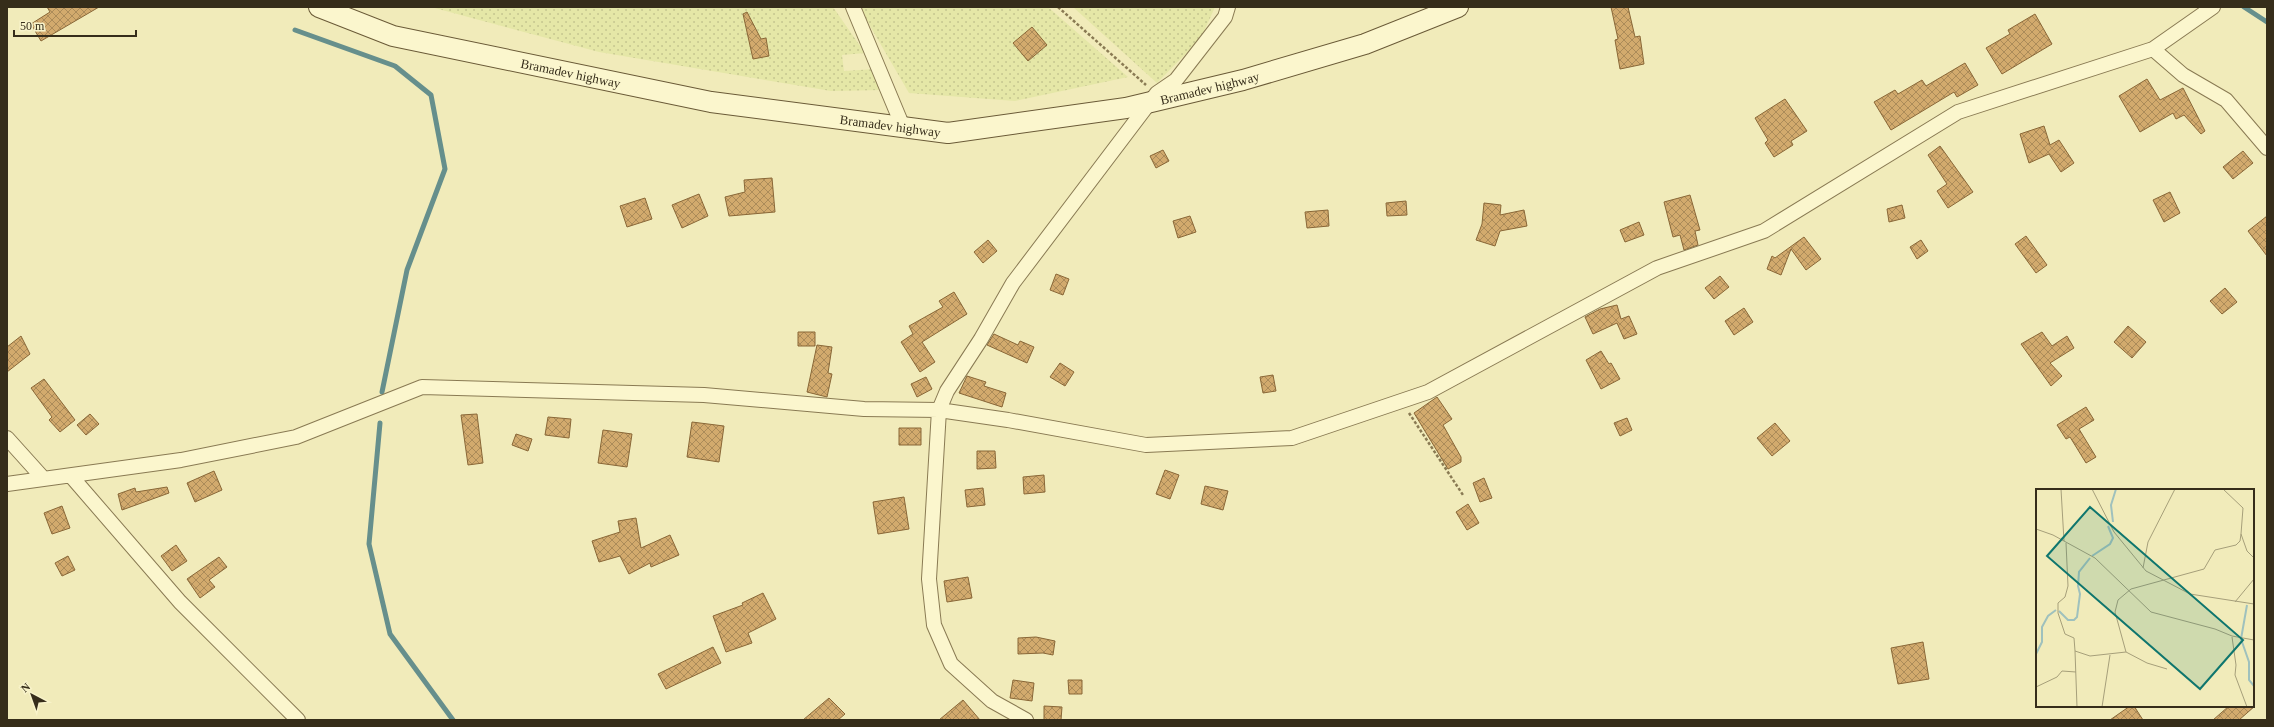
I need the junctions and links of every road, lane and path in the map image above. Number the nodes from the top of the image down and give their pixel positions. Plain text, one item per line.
1 (319, 7) edge
2 (853, 7) edge
3 (1058, 7) edge
4 (1228, 7) edge
5 (1458, 7) edge
6 (2212, 7) edge
7 (2153, 49) junction
8 (1154, 98) junction
9 (903, 127) junction
10 (2267, 148) edge
11 (1401, 401) junction
12 (939, 410) junction
13 (7, 438) edge
14 (71, 476) junction
15 (42, 478) junction
16 (7, 484) edge
17 (1463, 495) dead end
18 (298, 720) edge
19 (1026, 720) edge

1 - 9 street, Bramadev highway
2 - 9 street
3 - 8 path
4 - 8 street
5 - 8 street, Bramadev highway
6 - 7 street
7 - 10 street
7 - 11 street
8 - 9 street, Bramadev highway
8 - 12 street
11 - 12 street
11 - 17 path
12 - 14 street
12 - 19 street
13 - 15 street
14 - 15 street
14 - 18 street
15 - 16 street

